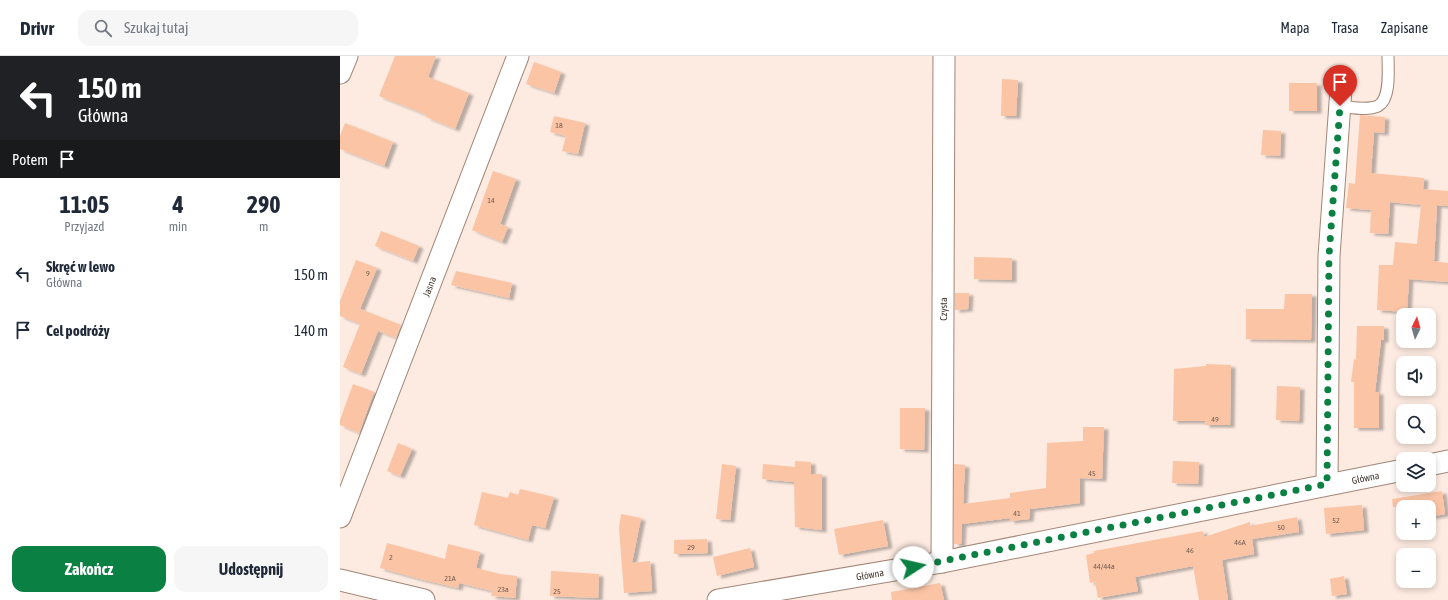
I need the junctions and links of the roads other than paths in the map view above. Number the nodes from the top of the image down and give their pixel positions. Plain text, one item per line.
1 (347, 56) edge
2 (518, 56) edge
3 (944, 56) edge
4 (1388, 56) edge
5 (340, 73) edge
6 (1341, 97) joint
7 (1448, 461) edge
8 (1436, 464) edge
9 (1396, 471) edge
10 (1327, 484) junction
11 (340, 517) edge
12 (942, 562) junction
13 (340, 580) edge
14 (743, 598) edge
15 (424, 600) edge
16 (718, 600) edge

1 - 5 street
2 - 11 street, Jasna
3 - 12 street, Czysta
4 - 6 lane
6 - 10 street
7 - 8 street
9 - 10 street, Główna
10 - 12 street, Główna
12 - 14 street, Główna
13 - 15 street
14 - 16 street, Główna

